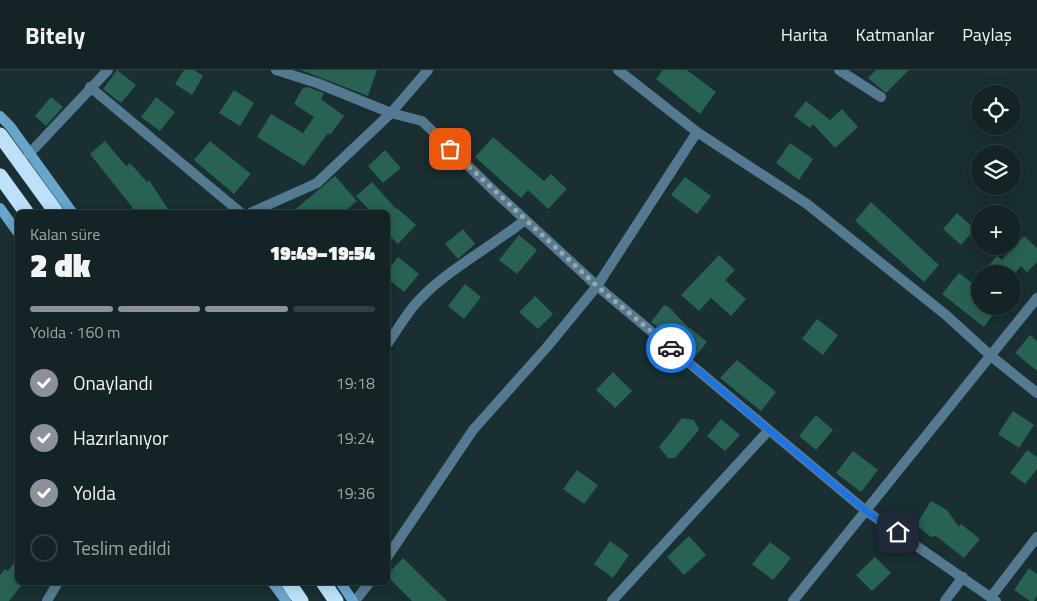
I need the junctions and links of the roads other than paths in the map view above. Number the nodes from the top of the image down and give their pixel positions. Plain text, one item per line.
1 (108, 70) edge
2 (276, 70) edge
3 (428, 70) edge
4 (618, 70) edge
5 (839, 70) edge
6 (90, 87) junction
7 (880, 97) dead end
8 (391, 113) junction
9 (0, 116) edge
10 (697, 132) junction
11 (0, 135) edge
12 (30, 154) junction
13 (0, 176) edge
14 (0, 208) edge
15 (25, 210) edge
16 (55, 210) edge
17 (71, 210) edge
18 (238, 210) edge
19 (256, 210) edge
20 (525, 220) junction
21 (15, 229) edge
22 (597, 286) junction
23 (1037, 298) edge
24 (390, 340) edge
25 (991, 356) junction
26 (1037, 393) edge
27 (769, 430) junction
28 (866, 511) junction
29 (1037, 537) edge
30 (390, 553) edge
31 (963, 578) junction
32 (56, 585) edge
33 (274, 585) edge
34 (290, 585) edge
35 (325, 585) edge
36 (342, 585) edge
37 (367, 585) edge
38 (993, 599) edge
39 (47, 601) edge
40 (286, 601) edge
41 (301, 601) edge
42 (336, 601) edge
43 (354, 601) edge
44 (612, 601) edge
45 (793, 601) edge
46 (945, 601) edge

1 - 6 street
2 - 8 street
3 - 8 street
4 - 10 street
5 - 7 street
6 - 12 street
6 - 18 street
8 - 19 street
8 - 20 street
9 - 12 street
10 - 22 street
10 - 25 street
11 - 16 highway
12 - 17 street
13 - 15 highway
14 - 21 street
20 - 22 street
20 - 24 street
22 - 27 street
22 - 30 street
23 - 25 street
25 - 26 street
25 - 28 street
27 - 28 street
27 - 44 street
28 - 31 street
28 - 45 street
29 - 38 street
31 - 38 street
31 - 46 street
32 - 39 street
33 - 40 street
34 - 41 highway
35 - 42 highway
36 - 43 street
37 - 43 street

